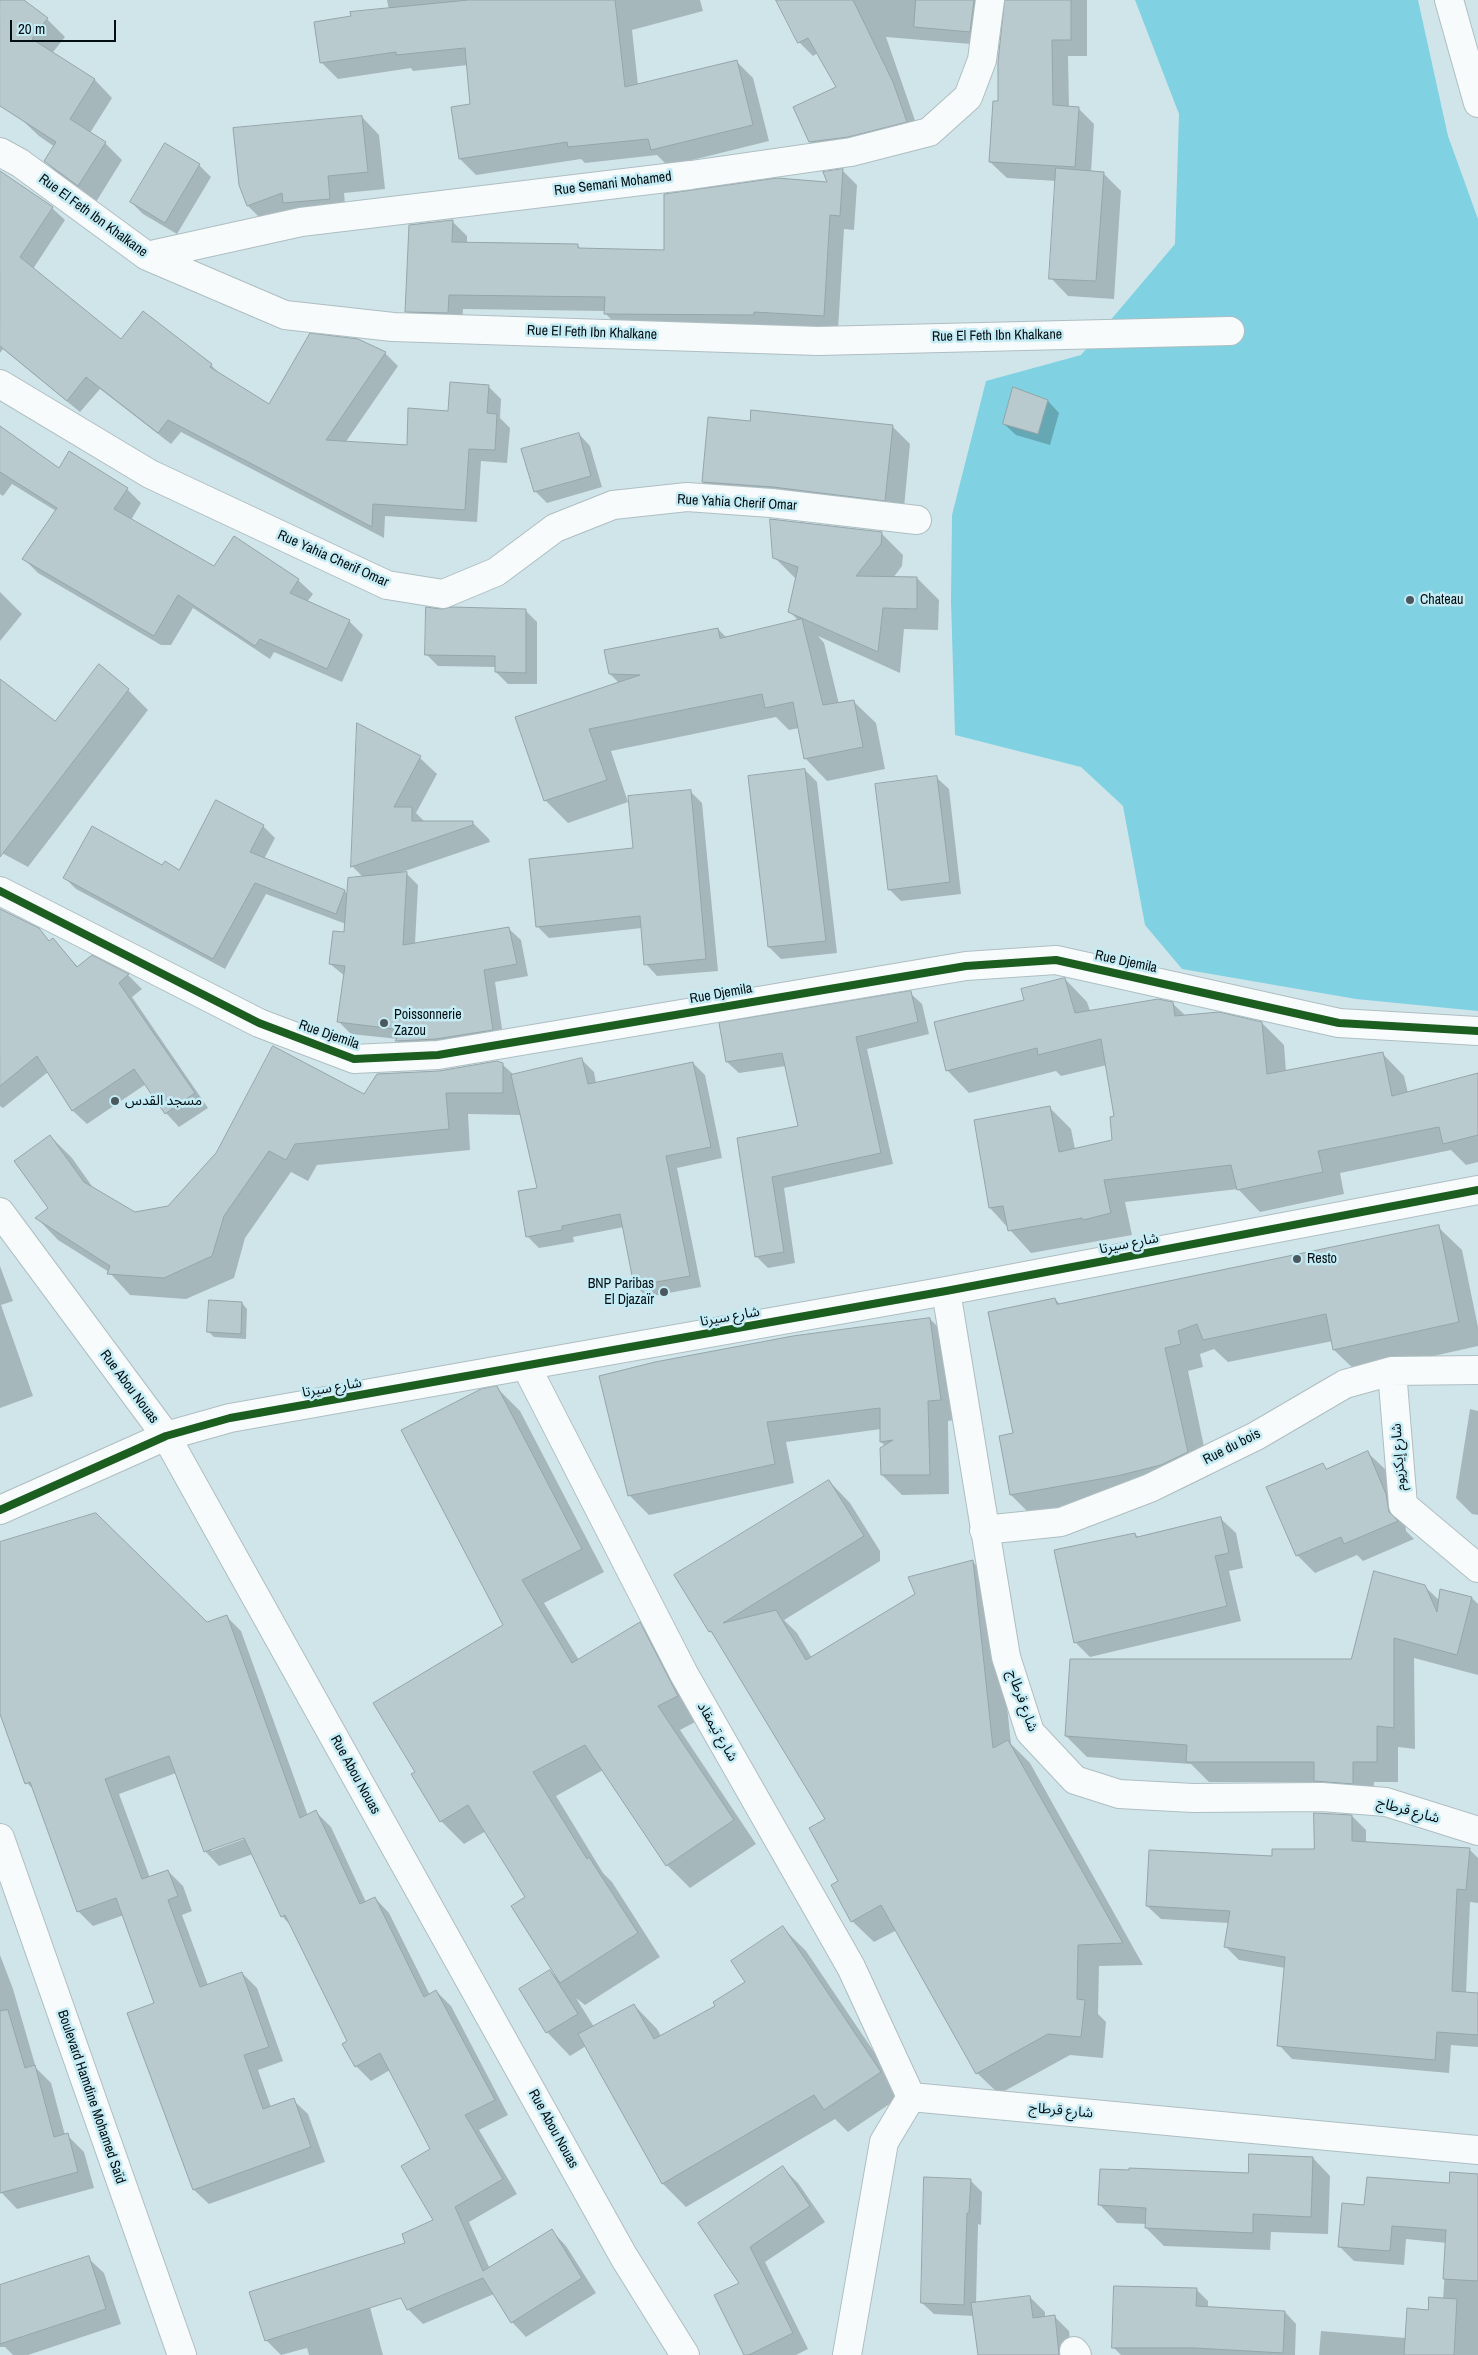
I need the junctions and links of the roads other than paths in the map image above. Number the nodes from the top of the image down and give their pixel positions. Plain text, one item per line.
1 (990, 0) edge
2 (1449, 0) edge
3 (1478, 103) edge
4 (0, 152) edge
5 (147, 256) junction
6 (1230, 331) dead end
7 (0, 384) edge
8 (917, 520) dead end
9 (0, 891) edge
10 (1478, 1031) edge
11 (1478, 1190) edge
12 (0, 1212) edge
13 (946, 1291) junction
14 (526, 1366) junction
15 (1392, 1370) junction
16 (1478, 1370) edge
17 (166, 1436) junction
18 (0, 1510) edge
19 (984, 1530) junction
20 (1478, 1568) edge
21 (1478, 1832) edge
22 (0, 1838) edge
23 (911, 2097) junction
24 (1478, 2150) edge
25 (182, 2355) edge
26 (685, 2355) edge
27 (847, 2355) edge

1 - 5 street, Rue Semani Mohamed
2 - 3 street
4 - 5 street, Rue El Feth Ibn Khalkane
5 - 6 street, Rue El Feth Ibn Khalkane
7 - 8 street, Rue Yahia Cherif Omar
9 - 10 street, Rue Djemila
11 - 13 street, شارع سيرتا
12 - 17 street, Rue Abou Nouas
13 - 14 street, شارع سيرتا
13 - 19 street, شارع قرطاج
14 - 17 street, شارع سيرتا
14 - 23 street, شارع تيمقاد
15 - 16 street, Rue du bois
15 - 19 street, Rue du bois
15 - 20 street, شارع إيكزيوم
17 - 18 street, شارع سيرتا
17 - 26 street, Rue Abou Nouas
19 - 21 street, شارع قرطاج
22 - 25 street, Boulevard Hamdine Mohamed Saïd
23 - 24 street, شارع قرطاج
23 - 27 street

